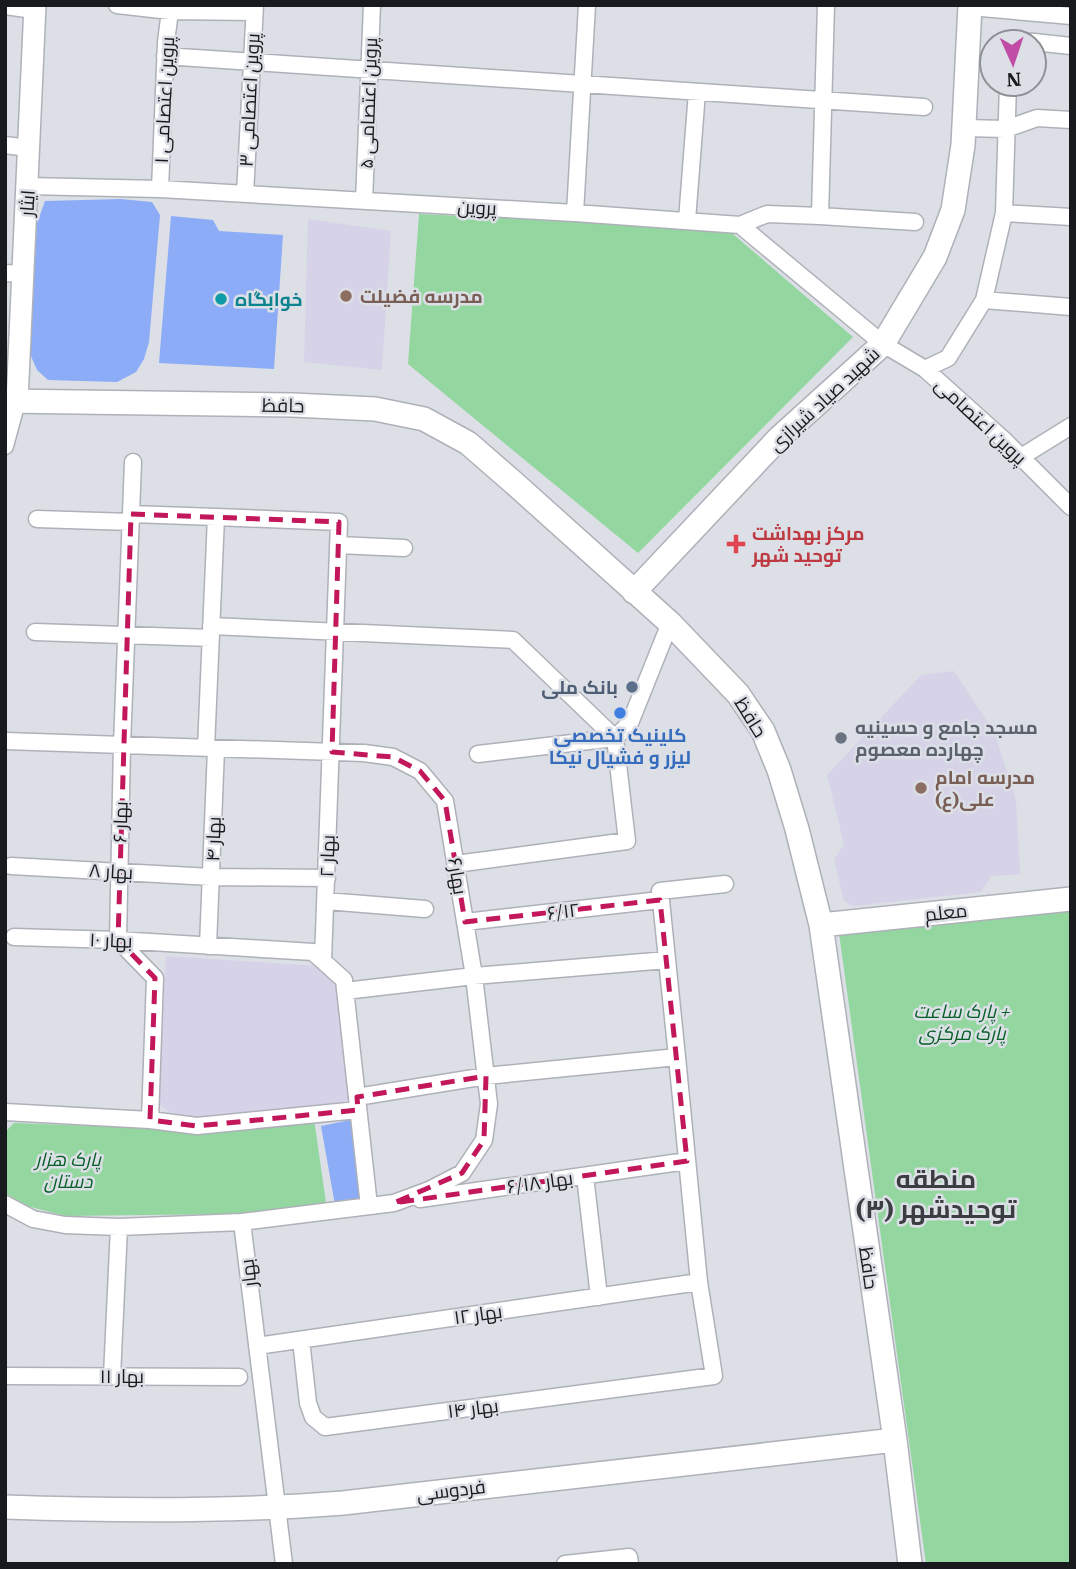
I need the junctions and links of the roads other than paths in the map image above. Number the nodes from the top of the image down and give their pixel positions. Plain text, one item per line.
1 (117, 5) edge
2 (373, 5) edge
3 (587, 5) edge
4 (826, 5) edge
5 (5, 6) edge
6 (970, 6) edge
7 (34, 8) edge
8 (254, 9) edge
9 (170, 11) junction
10 (1071, 16) edge
11 (1048, 44) edge
12 (1071, 46) edge
13 (165, 56) junction
14 (250, 62) junction
15 (370, 70) junction
16 (583, 84) junction
17 (697, 92) junction
18 (1007, 98) edge
19 (824, 100) junction
20 (924, 107) dead end
21 (1071, 120) edge
22 (964, 128) junction
23 (1006, 129) junction
24 (5, 145) edge
25 (27, 148) junction
26 (28, 186) junction
27 (160, 189) junction
28 (244, 194) junction
29 (364, 201) junction
30 (575, 213) junction
31 (1004, 213) junction
32 (820, 216) junction
33 (1071, 217) edge
34 (687, 220) junction
35 (915, 222) dead end
36 (740, 225) junction
37 (13, 274) edge
38 (984, 300) junction
39 (1071, 307) edge
40 (883, 344) junction
41 (925, 369) junction
42 (11, 402) edge
43 (1071, 426) edge
44 (5, 446) edge
45 (1021, 457) junction
46 (134, 462) dead end
47 (1071, 507) edge
48 (216, 517) junction
49 (131, 518) junction
50 (37, 519) dead end
51 (338, 545) junction
52 (404, 548) dead end
53 (634, 592) junction
54 (670, 622) junction
55 (35, 632) dead end
56 (211, 632) junction
57 (335, 632) junction
58 (127, 635) junction
59 (615, 738) junction
60 (5, 741) edge
61 (122, 745) junction
62 (211, 748) junction
63 (332, 752) junction
64 (478, 754) dead end
65 (456, 864) junction
66 (11, 866) dead end
67 (119, 871) junction
68 (211, 877) junction
69 (327, 878) junction
70 (725, 884) dead end
71 (1071, 899) edge
72 (660, 900) junction
73 (326, 901) junction
74 (425, 909) dead end
75 (465, 922) junction
76 (821, 925) junction
77 (14, 937) dead end
78 (118, 940) junction
79 (208, 946) junction
80 (323, 960) junction
81 (667, 960) junction
82 (474, 976) junction
83 (345, 991) junction
84 (677, 1057) junction
85 (486, 1076) junction
86 (357, 1103) junction
87 (5, 1112) edge
88 (150, 1120) junction
89 (687, 1161) junction
90 (585, 1176) junction
91 (394, 1203) junction
92 (5, 1204) edge
93 (369, 1206) junction
94 (242, 1222) junction
95 (119, 1227) junction
96 (699, 1282) junction
97 (599, 1297) junction
98 (301, 1339) junction
99 (257, 1346) junction
100 (5, 1376) edge
101 (112, 1376) junction
102 (239, 1377) dead end
103 (895, 1440) junction
104 (5, 1507) edge
105 (277, 1508) junction
106 (629, 1560) edge
107 (284, 1564) edge
108 (565, 1564) edge
109 (910, 1564) edge

1 - 9 street
2 - 15 street, پروین اعتصامی ۵
3 - 16 street
4 - 19 street
5 - 7 street
6 - 10 street
6 - 22 main road, شهید صیاد شیرازی
7 - 25 street, ایثار
8 - 9 street
8 - 14 street, پروین اعتصامی ۳
9 - 13 street, پروین اعتصامی ۱
11 - 12 street
13 - 14 street
13 - 27 street, پروین اعتصامی ۱
14 - 15 street
14 - 28 street, پروین اعتصامی ۳
15 - 16 street
15 - 29 street, پروین اعتصامی ۵
16 - 17 street
16 - 30 street
17 - 19 street
17 - 34 street
18 - 23 street
19 - 20 street
19 - 32 street
21 - 23 street
22 - 23 street
22 - 40 main road, شهید صیاد شیرازی
23 - 31 street
24 - 25 street
25 - 26 street, ایثار
26 - 27 street, پروین
26 - 37 street, ایثار
27 - 28 street, پروین
28 - 29 street, پروین
29 - 30 street, پروین
30 - 34 street, پروین
31 - 33 street
31 - 38 street
32 - 35 street
32 - 36 street
34 - 36 street, پروین
36 - 40 street
37 - 42 street, ایثار
38 - 39 street
38 - 41 street
40 - 41 street, پروین اعتصامی
40 - 53 main road, شهید صیاد شیرازی
41 - 45 street, پروین اعتصامی
42 - 44 street
42 - 53 main road, حافظ
43 - 45 street
45 - 47 street, پروین اعتصامی
46 - 49 street, بهار ۶
48 - 49 street
48 - 51 street
48 - 56 street, بهار ۴
49 - 50 street
49 - 58 street, بهار ۶
51 - 52 street
51 - 57 street, بهار ۲
53 - 54 main road, حافظ
54 - 59 street
54 - 76 main road, حافظ
55 - 58 street
56 - 57 street
56 - 58 street
56 - 62 street, بهار ۴
57 - 59 street
57 - 63 street, بهار ۲
58 - 61 street, بهار ۶
59 - 64 street
59 - 65 street
60 - 61 street, بهار۶
61 - 62 street, بهار۶
61 - 67 street, بهار ۶
62 - 63 street, بهار۶
62 - 68 street, بهار ۴
63 - 65 street, بهار۶
63 - 69 street, بهار ۲
65 - 75 street, بهار۶
66 - 67 street, بهار ۸
67 - 68 street, بهار ۸
67 - 78 street, بهار ۶
68 - 69 street, بهار ۸
68 - 79 street, بهار ۴
69 - 73 street, بهار ۲
70 - 72 street, ۶/۱۲
71 - 76 main road, معلم
72 - 75 street, ۶/۱۲
72 - 81 street
73 - 74 street
73 - 80 street, بهار ۲
75 - 82 street, بهار۶
76 - 103 main road, حافظ
77 - 78 street, بهار ۱۰
78 - 79 street, بهار ۱۰
78 - 88 street
79 - 80 street, بهار ۱۰
80 - 83 street
81 - 82 street
81 - 84 street
82 - 83 street
82 - 85 street, بهار۶
83 - 86 street
84 - 85 street
84 - 89 street
85 - 86 street
85 - 91 street, بهار۶
86 - 88 street
86 - 93 street
87 - 88 street
89 - 90 street, بهار ۶/۱۸
89 - 96 street
90 - 91 street, بهار ۶/۱۸
90 - 97 street
91 - 93 street, بهار۶
92 - 95 street
93 - 94 street, بهار۶
94 - 95 street
94 - 99 street, بهار
95 - 101 street
96 - 97 street, بهار ۱۲
96 - 98 street, بهار ۱۴
97 - 98 street, بهار ۱۲
98 - 99 street, بهار ۱۲
99 - 105 street, بهار
100 - 101 street, بهار ۱۱
101 - 102 street, بهار ۱۱
103 - 105 main road, فردوسی
103 - 109 main road, حافظ
104 - 105 main road, فردوسی
105 - 107 street, بهار
106 - 108 street

